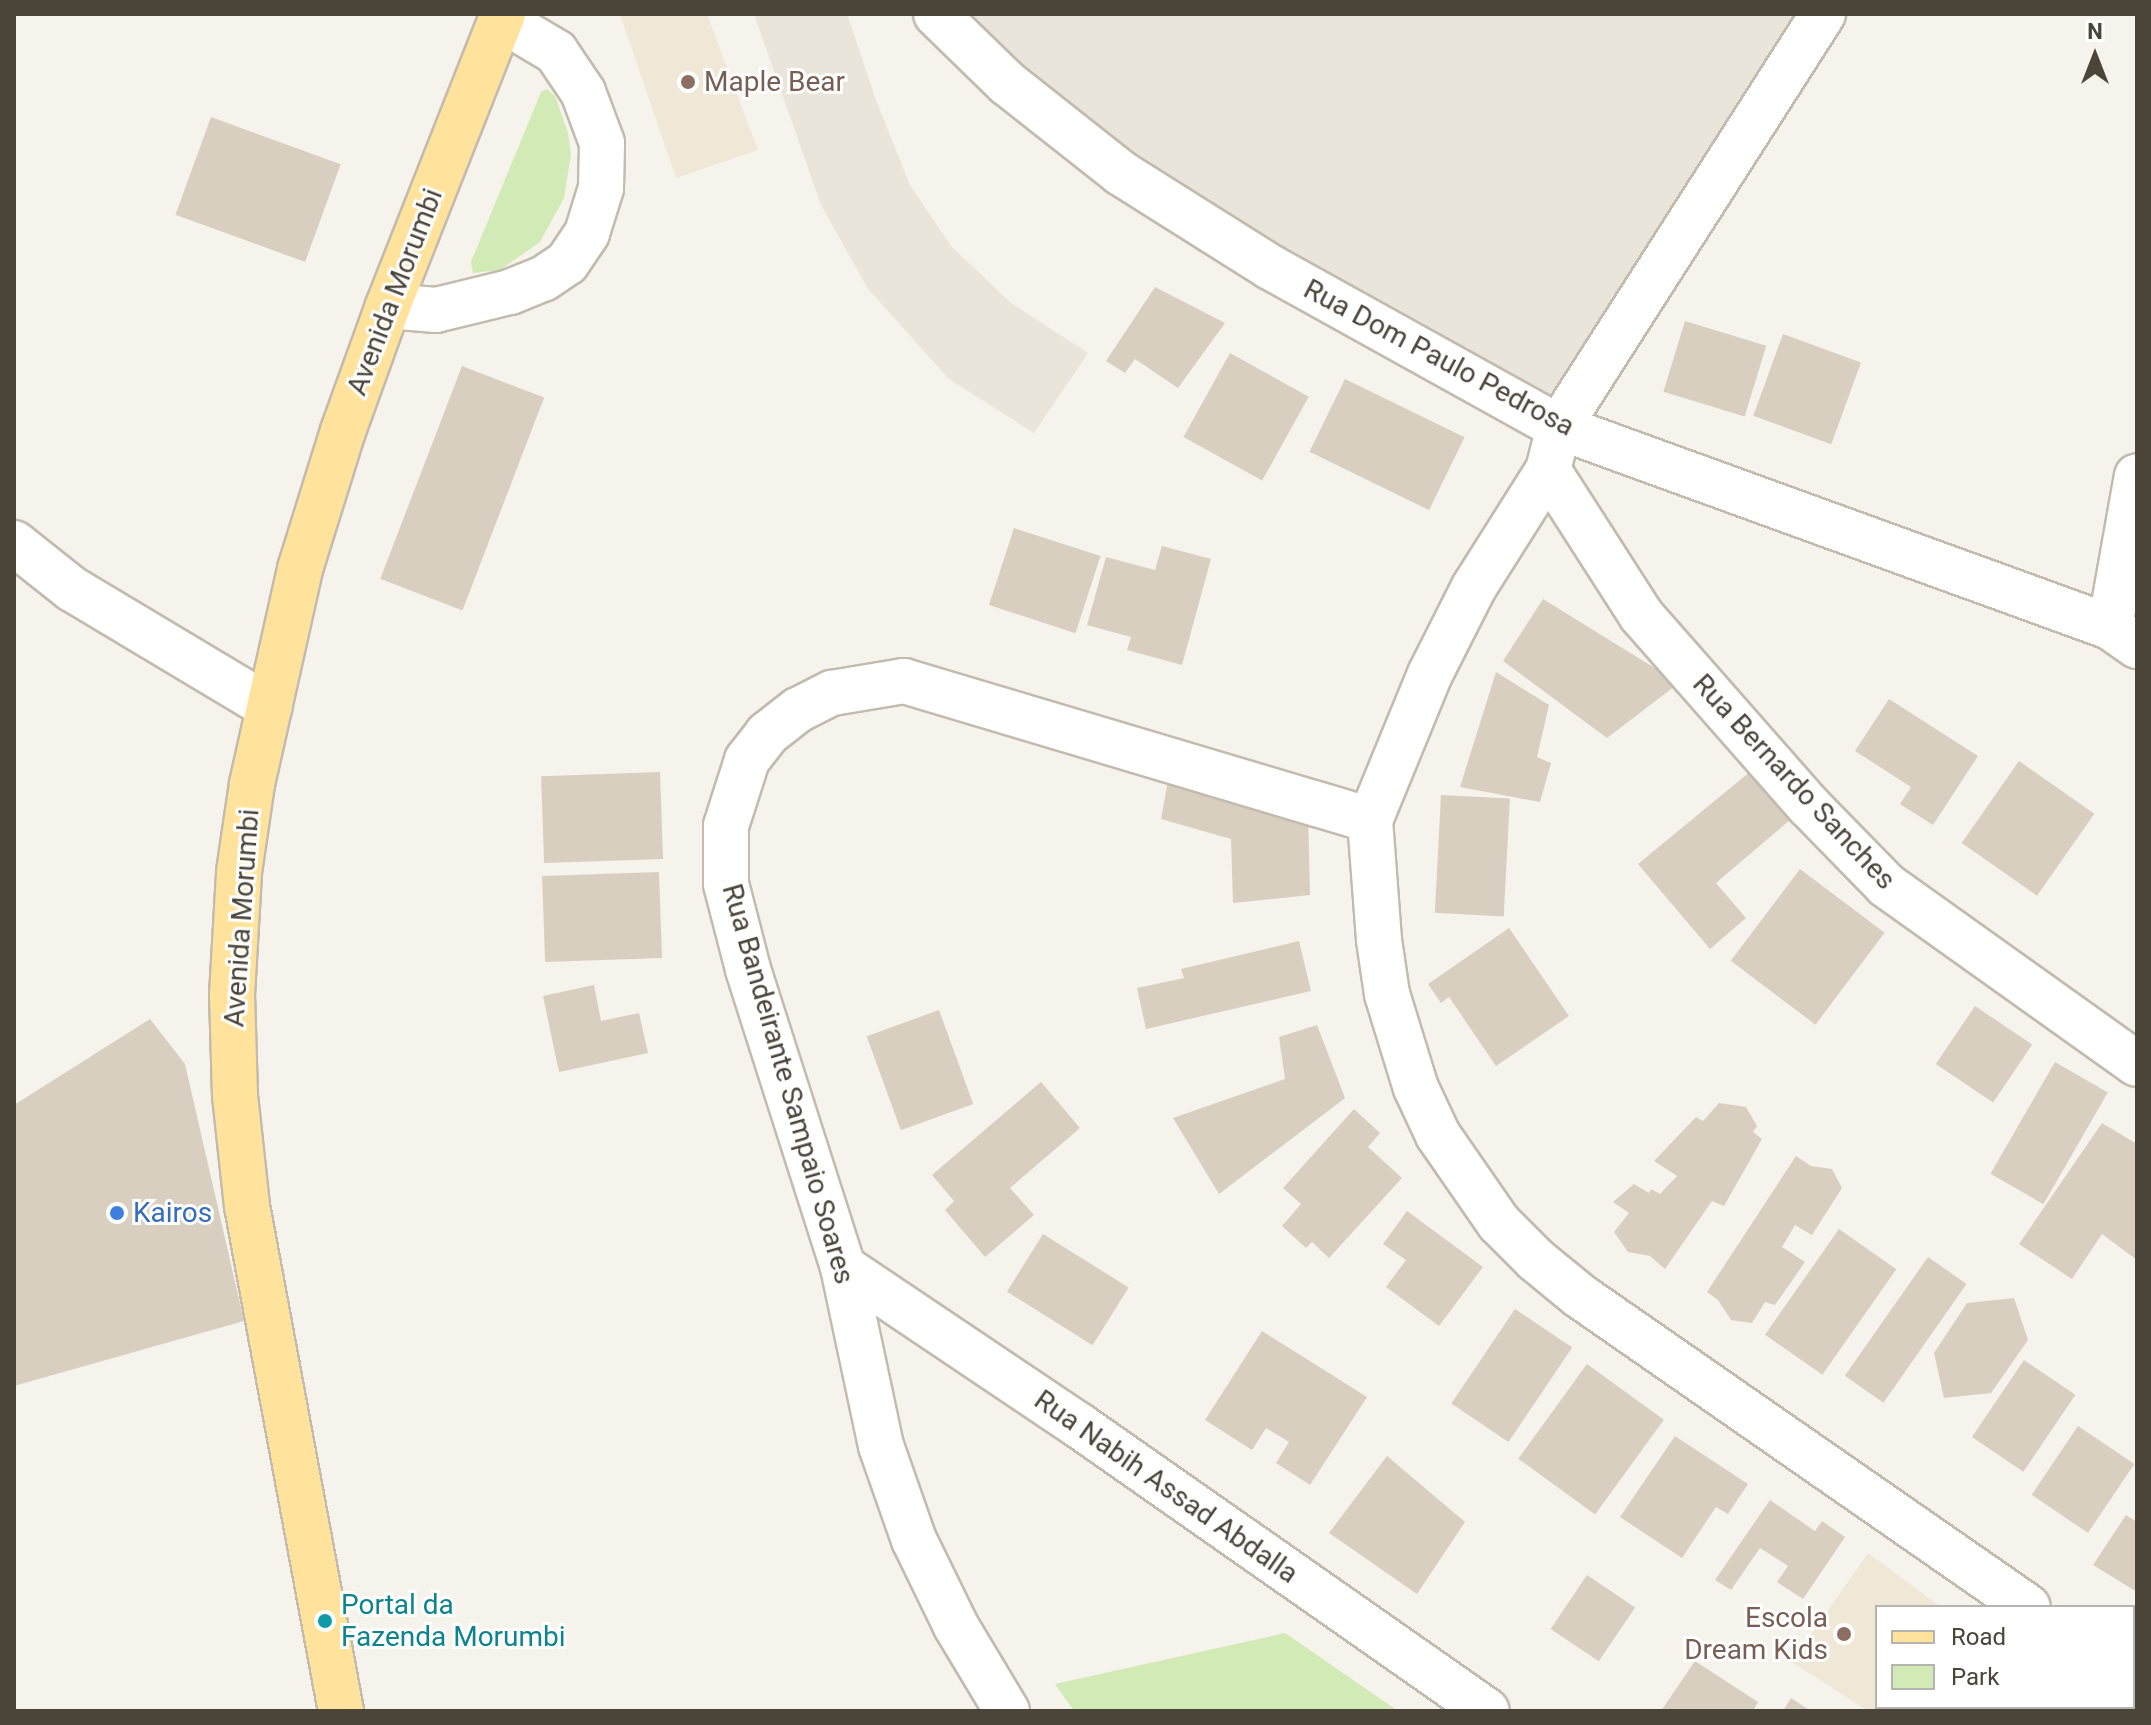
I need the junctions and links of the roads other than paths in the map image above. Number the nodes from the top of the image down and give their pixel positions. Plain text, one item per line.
1 (936, 14) edge
2 (1823, 14) edge
3 (503, 17) edge
4 (388, 306) junction
5 (1559, 427) junction
6 (1548, 470) junction
7 (2137, 476) edge
8 (14, 543) edge
9 (2123, 636) edge
10 (269, 707) junction
11 (1370, 820) junction
12 (2137, 1064) edge
13 (843, 1267) junction
14 (2025, 1605) edge
15 (341, 1711) edge
16 (1007, 1711) edge
17 (1487, 1711) edge

1 - 5 street, Rua Dom Paulo Pedrosa
2 - 5 street
3 - 4 main road, Avenida Morumbi
3 - 4 street
4 - 10 main road, Avenida Morumbi
5 - 6 street
5 - 9 street, Rua Dom Paulo Pedrosa
6 - 11 street
6 - 12 street, Rua Bernardo Sanches
7 - 9 street
8 - 10 street
10 - 15 main road, Avenida Morumbi
11 - 13 street, Rua Bandeirante Sampaio Soares
11 - 14 street
13 - 16 street, Rua Bandeirante Sampaio Soares
13 - 17 street, Rua Nabih Assad Abdalla

